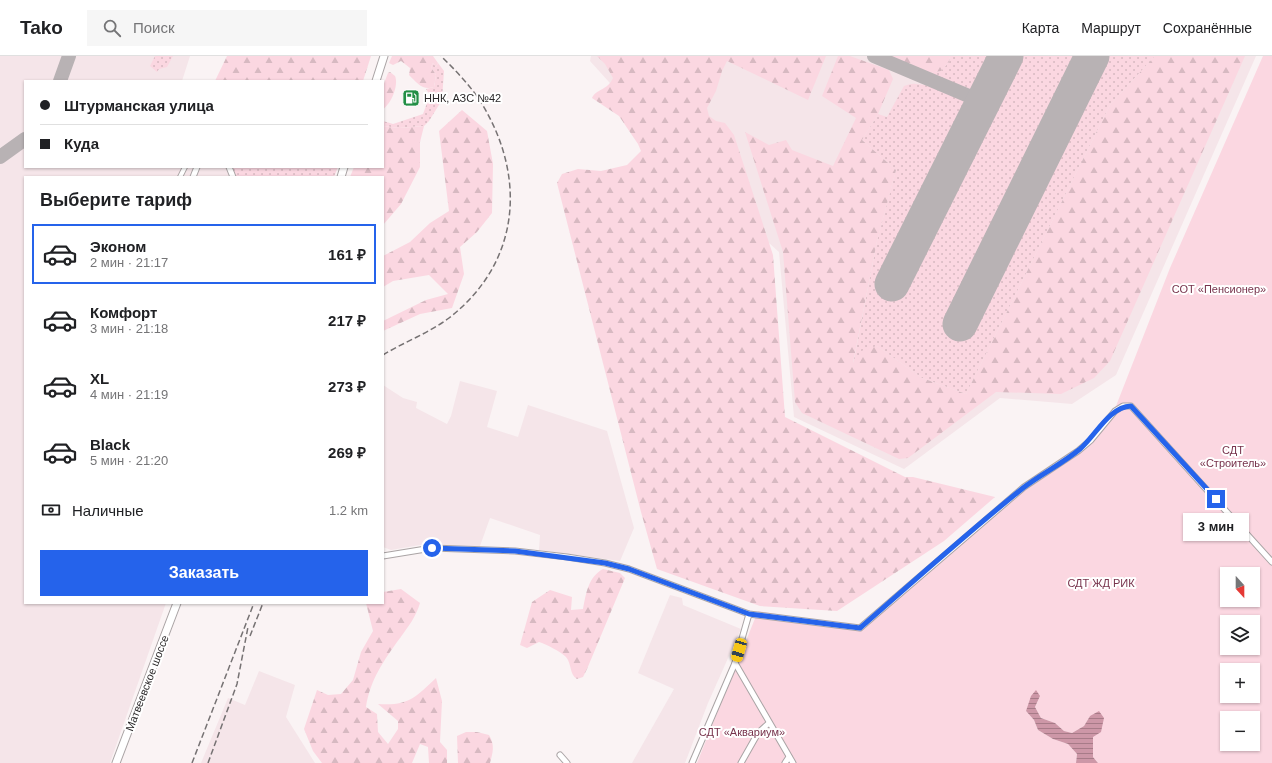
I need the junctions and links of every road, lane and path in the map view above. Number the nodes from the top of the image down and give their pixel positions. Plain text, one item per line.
1 (384, 56) edge
2 (376, 80) edge
3 (384, 556) edge
4 (1272, 562) edge
5 (177, 604) edge
6 (749, 614) junction
7 (735, 663) junction
8 (769, 723) junction
9 (560, 755) dead end
10 (789, 757) junction
11 (116, 763) edge
12 (567, 763) edge
13 (692, 763) edge
14 (741, 763) edge
15 (785, 763) edge
16 (793, 763) edge

1 - 2 main road
3 - 6 street
4 - 6 street
5 - 11 main road, Матвеевское шоссе
6 - 7 street
7 - 8 street
7 - 13 street
8 - 10 street
8 - 14 street
9 - 12 street
10 - 15 street
10 - 16 street

